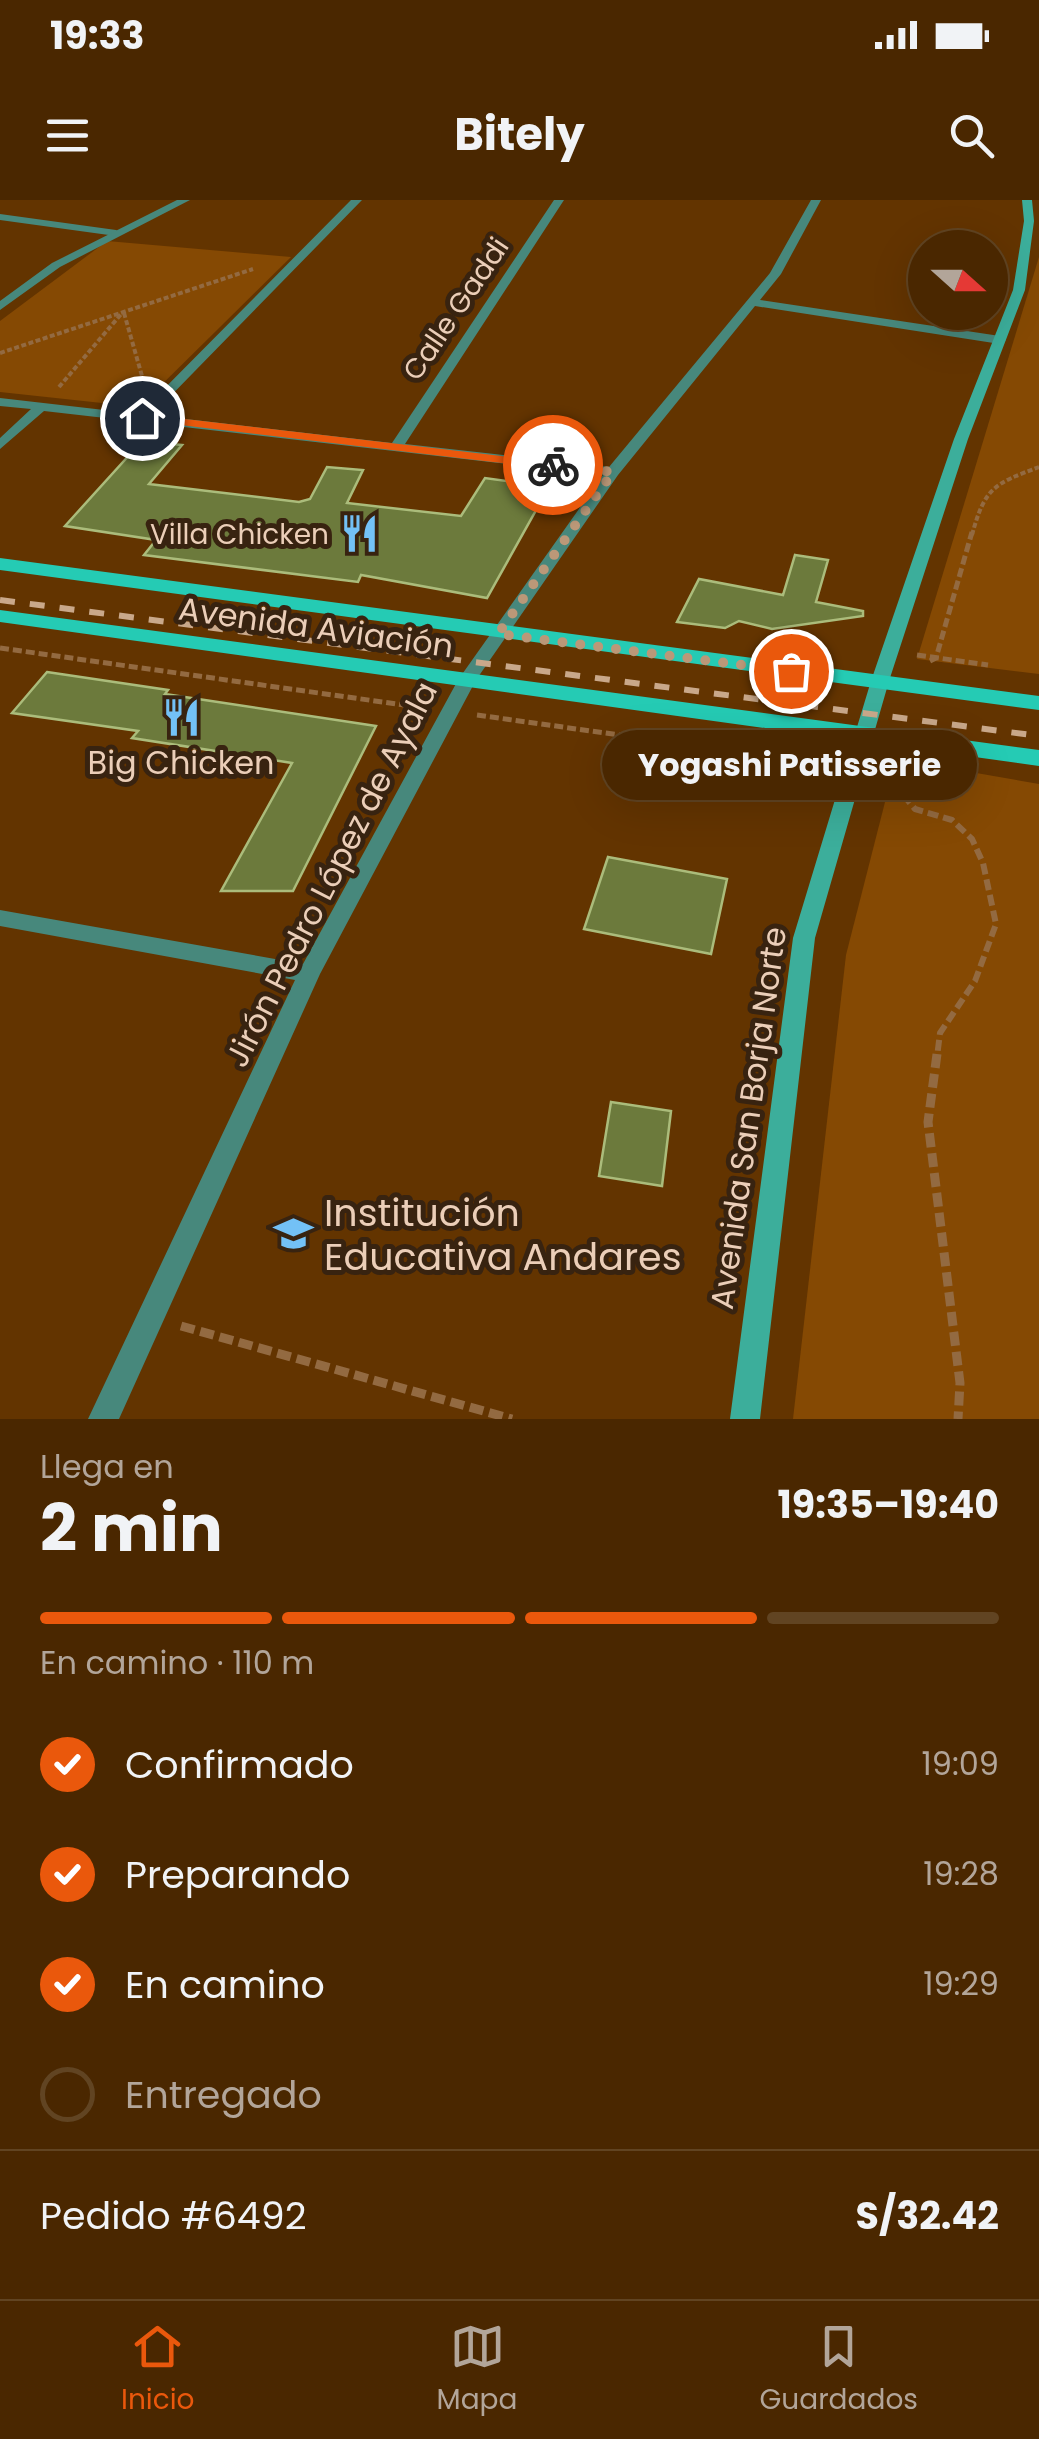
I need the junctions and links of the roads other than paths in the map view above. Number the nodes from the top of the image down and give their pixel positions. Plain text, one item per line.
1 (185, 200) edge
2 (357, 200) edge
3 (559, 200) edge
4 (816, 200) edge
5 (1027, 200) edge
6 (0, 217) edge
7 (116, 232) junction
8 (753, 302) junction
9 (0, 306) edge
10 (1000, 340) junction
11 (0, 402) edge
12 (42, 407) junction
13 (147, 413) junction
14 (0, 445) edge
15 (396, 446) junction
16 (613, 472) junction
17 (0, 564) edge
18 (0, 616) edge
19 (498, 634) junction
20 (467, 680) junction
21 (880, 681) junction
22 (1039, 703) edge
23 (864, 733) junction
24 (1039, 758) edge
25 (0, 918) edge
26 (309, 974) junction
27 (103, 1419) edge
28 (745, 1419) edge

1 - 7 street
2 - 13 street
3 - 15 street, Calle Gaddi
4 - 8 street, Jirón Pedro López de Ayala
5 - 10 main road, Avenida San Borja Norte
6 - 7 street
7 - 9 street
8 - 10 street
8 - 16 street, Jirón Pedro López de Ayala
10 - 21 main road, Avenida San Borja Norte
11 - 12 street
12 - 13 street
12 - 14 street
13 - 15 street
15 - 16 street
16 - 19 street, Jirón Pedro López de Ayala
17 - 19 main road, Avenida Aviación
18 - 20 main road, Avenida Aviación
19 - 20 street, Jirón Pedro López de Ayala
19 - 21 main road, Avenida Aviación
20 - 23 main road, Avenida Aviación
20 - 26 street, Jirón Pedro López de Ayala
21 - 22 main road, Avenida Aviación
21 - 23 main road, Avenida San Borja Norte
23 - 24 main road, Avenida Aviación
23 - 28 main road, Avenida San Borja Norte
25 - 26 street
26 - 27 street, Jirón Pedro López de Ayala

